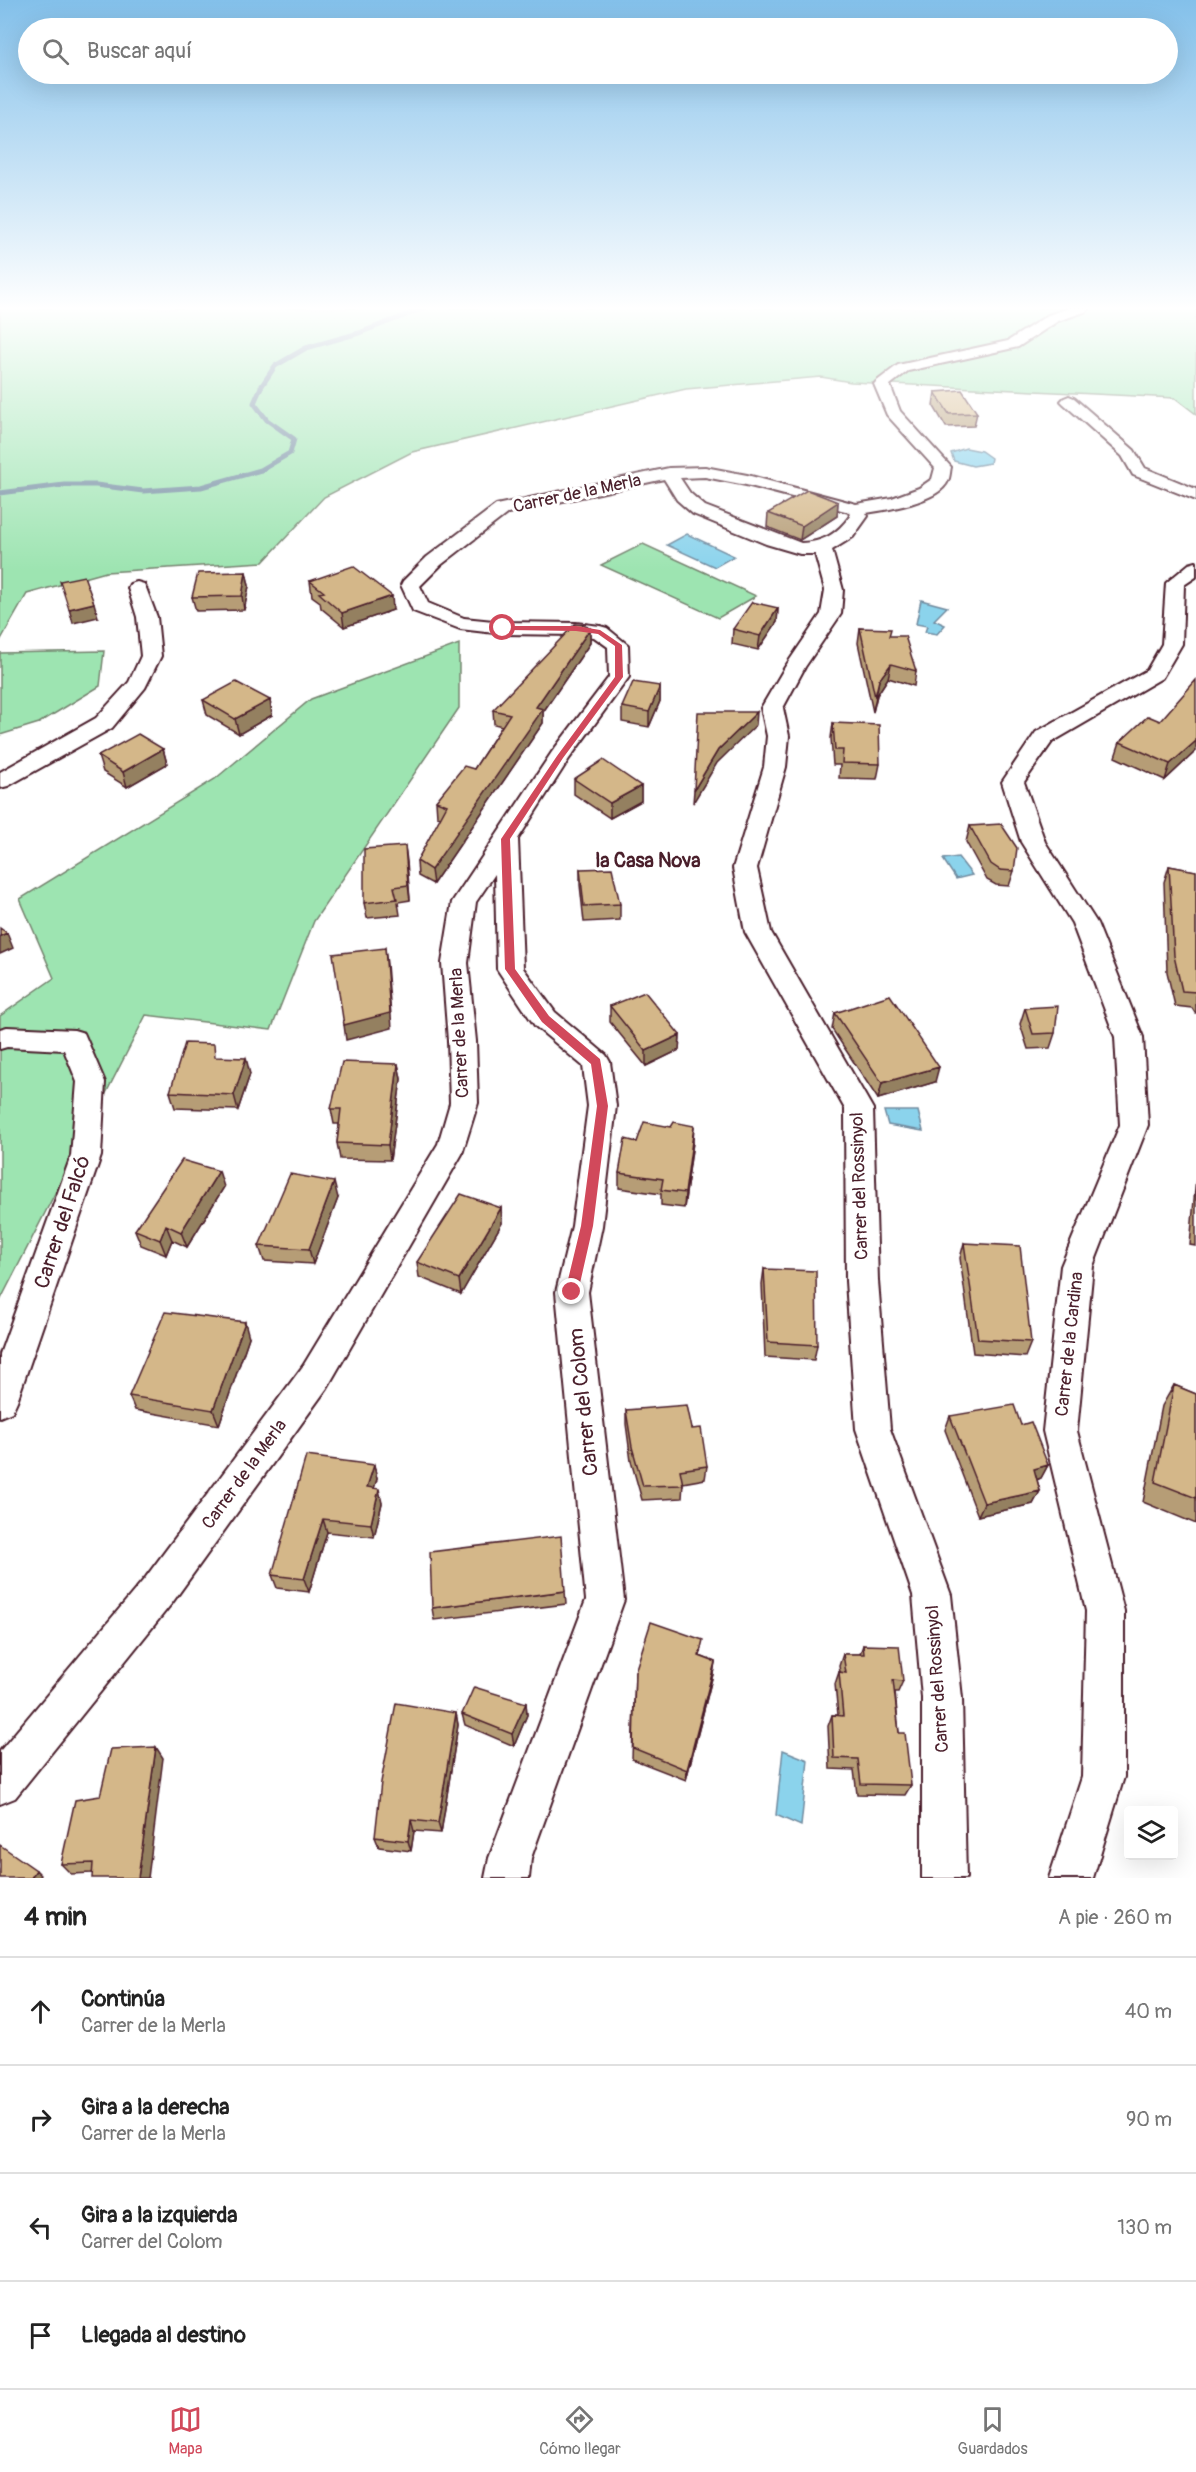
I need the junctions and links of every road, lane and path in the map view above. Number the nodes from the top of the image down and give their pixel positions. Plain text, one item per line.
1 (887, 396) edge
2 (1069, 401) dead end
3 (669, 473) junction
4 (1196, 495) edge
5 (858, 513) junction
6 (822, 548) junction
7 (1196, 568) edge
8 (137, 588) dead end
9 (0, 782) edge
10 (506, 839) junction
11 (0, 1039) edge
12 (0, 1401) edge
13 (0, 1783) edge
14 (507, 1878) edge
15 (944, 1878) edge
16 (1071, 1878) edge

1 - 5 street
2 - 4 street
3 - 5 street, Carrer de la Merla
3 - 6 street
3 - 10 street, Carrer de la Merla
5 - 6 street
6 - 15 street, Carrer del Rossinyol
7 - 16 street, Carrer de la Cardina
8 - 9 street
10 - 13 street, Carrer de la Merla
10 - 14 street, Carrer del Colom
11 - 12 street, Carrer del Falcó

